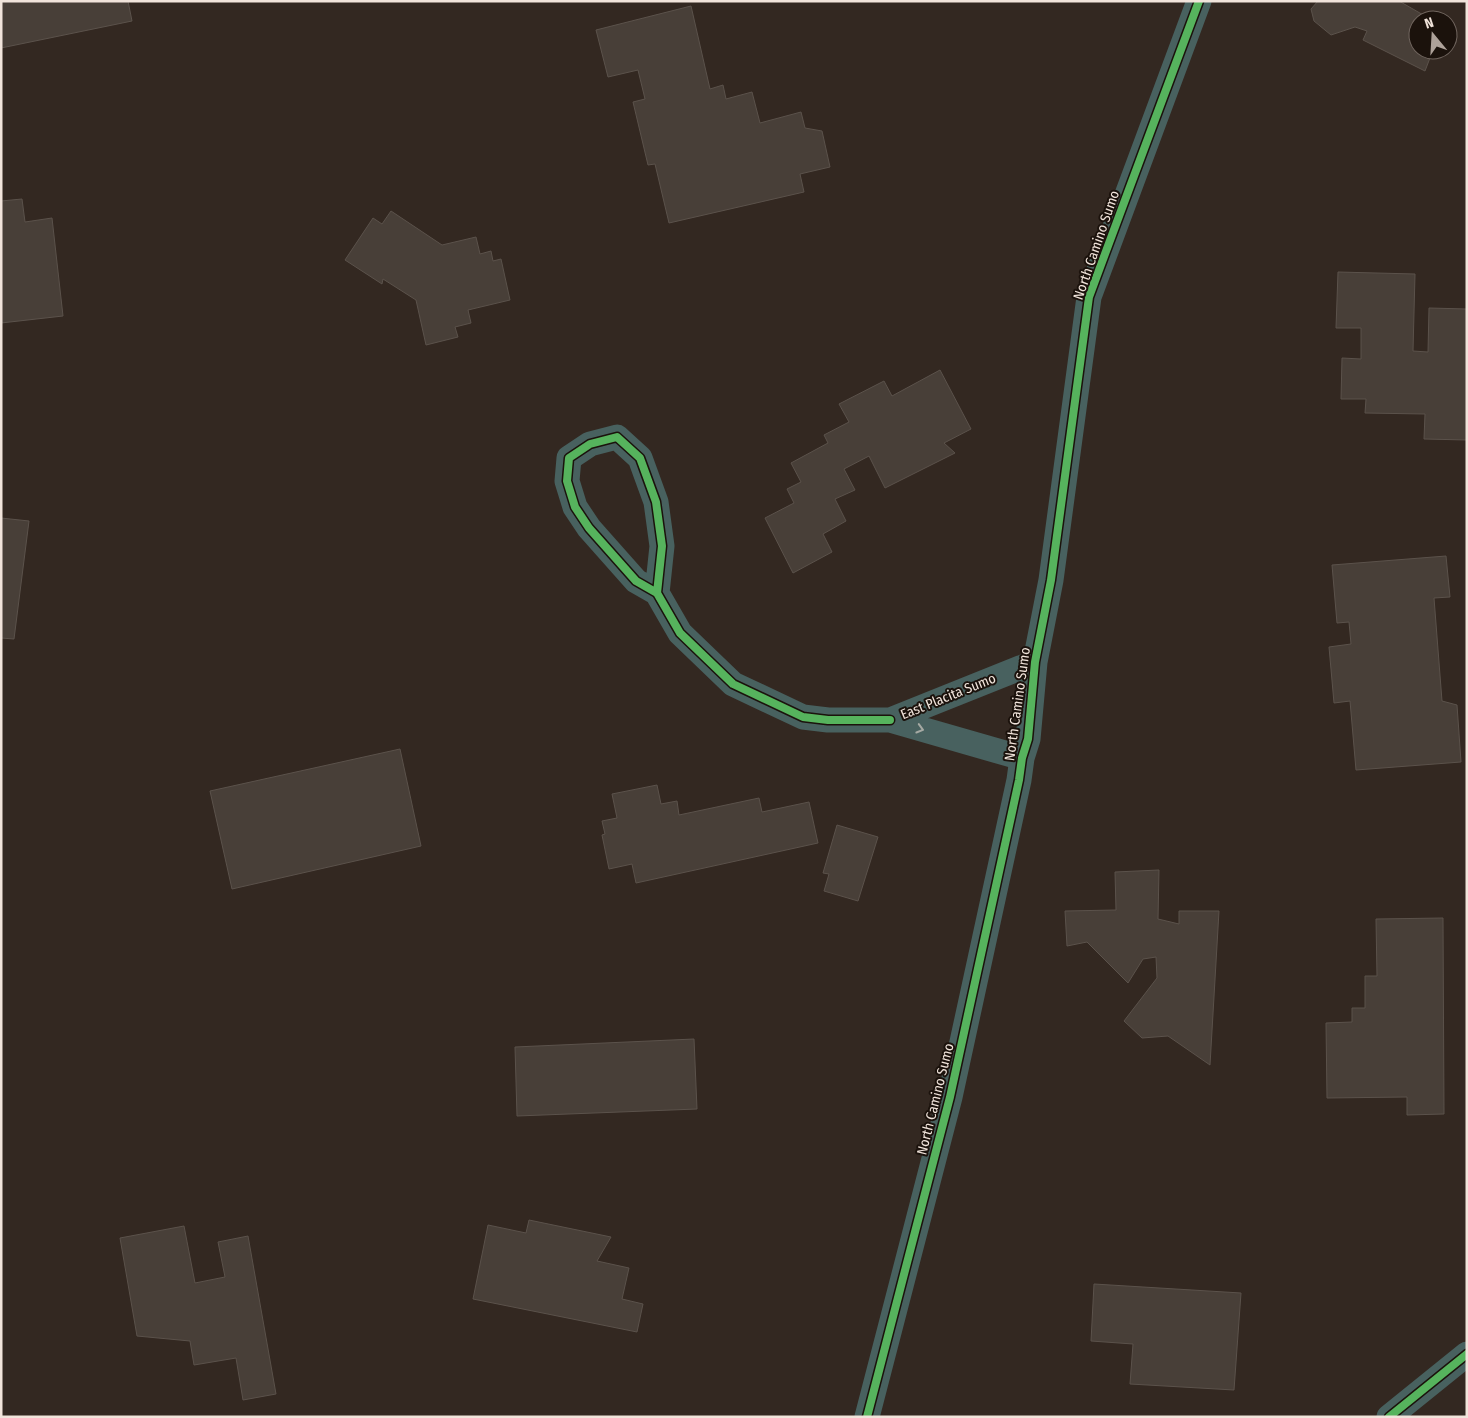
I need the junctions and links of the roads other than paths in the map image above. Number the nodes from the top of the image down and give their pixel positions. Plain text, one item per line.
1 (1199, 1) edge
2 (657, 593) junction
3 (1035, 662) junction
4 (890, 720) junction
5 (1022, 758) junction
6 (1467, 1354) edge
7 (867, 1417) edge
8 (1389, 1417) edge

1 - 3 street, North Camino Sumo
2 - 2 street, East Placita Sumo
2 - 4 street, East Placita Sumo
3 - 4 street, East Placita Sumo
3 - 5 street, North Camino Sumo
4 -> 5 street, East Placita Sumo
5 - 7 street, North Camino Sumo
6 - 8 street

